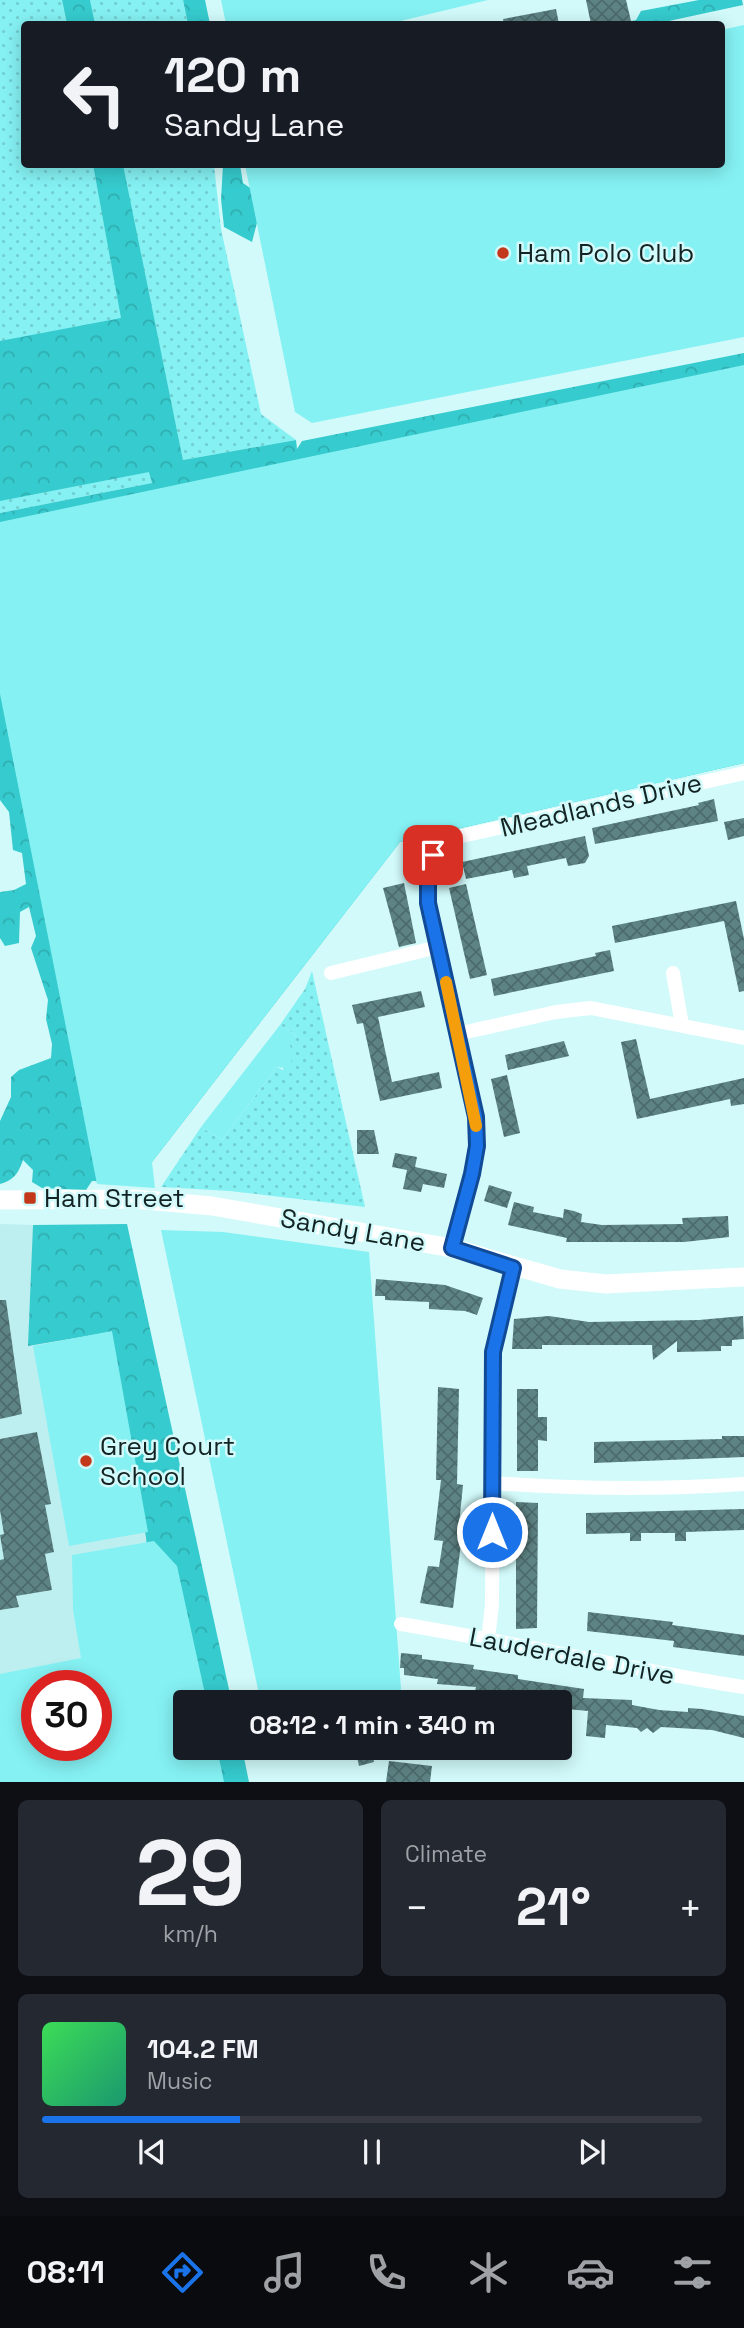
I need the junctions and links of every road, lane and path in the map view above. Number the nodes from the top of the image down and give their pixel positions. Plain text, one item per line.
1 (744, 773) edge
2 (438, 947) junction
3 (331, 973) dead end
4 (673, 973) dead end
5 (682, 1025) junction
6 (457, 1034) junction
7 (744, 1038) edge
8 (0, 1200) edge
9 (452, 1248) junction
10 (513, 1268) junction
11 (744, 1277) edge
12 (492, 1483) junction
13 (744, 1483) edge
14 (401, 1624) dead end
15 (488, 1639) junction
16 (744, 1687) edge

1 - 2 street, Meadlands Drive
2 - 3 street
2 - 6 street, Meadlands Drive
4 - 5 street
5 - 6 street
5 - 7 street
6 - 9 street, Meadlands Drive
8 - 9 street, Sandy Lane
9 - 10 street, Sandy Lane
10 - 11 street, Sandy Lane
10 - 12 street
12 - 13 street
12 - 15 street
14 - 15 street, Lauderdale Drive
15 - 16 street, Lauderdale Drive

